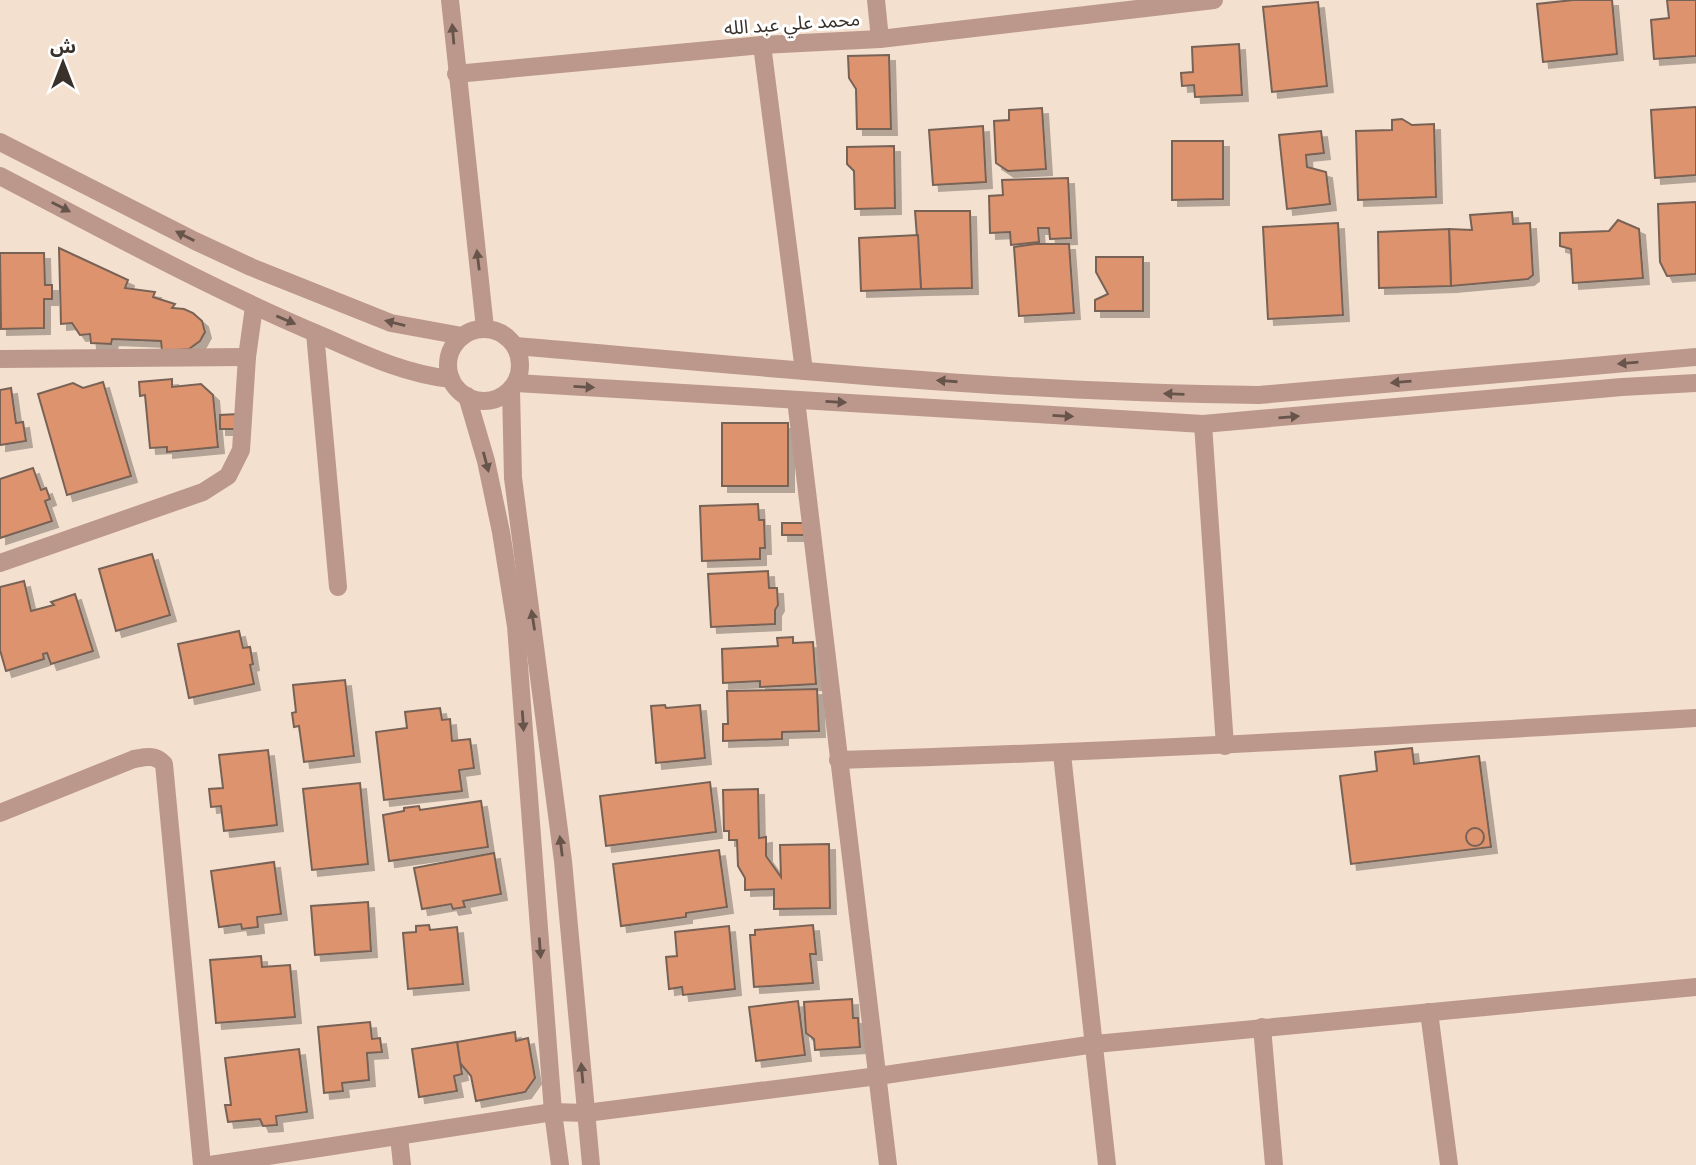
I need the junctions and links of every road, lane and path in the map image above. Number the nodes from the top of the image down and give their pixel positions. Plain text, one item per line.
1 (450, 0) edge
2 (876, 0) edge
3 (1214, 0) edge
4 (880, 39) junction
5 (762, 45) junction
6 (456, 74) junction
7 (0, 142) edge
8 (0, 176) edge
9 (254, 307) junction
10 (485, 328) junction
11 (315, 333) junction
12 (462, 336) junction
13 (516, 346) junction
14 (247, 357) junction
15 (1696, 357) edge
16 (0, 359) edge
17 (804, 371) junction
18 (451, 379) junction
19 (1696, 383) edge
20 (513, 386) junction
21 (467, 396) junction
22 (796, 400) junction
23 (1203, 424) junction
24 (0, 563) edge
25 (338, 587) dead end
26 (1696, 718) edge
27 (1226, 746) junction
28 (1062, 754) junction
29 (838, 760) junction
30 (0, 813) edge
31 (1696, 986) edge
32 (1429, 1012) junction
33 (1262, 1027) junction
34 (1095, 1044) junction
35 (877, 1076) junction
36 (552, 1112) junction
37 (586, 1113) junction
38 (399, 1136) junction
39 (202, 1165) edge
40 (210, 1165) edge
41 (402, 1165) edge
42 (560, 1165) edge
43 (591, 1165) edge
44 (888, 1165) edge
45 (1107, 1165) edge
46 (1274, 1165) edge
47 (1449, 1165) edge

6 -> 1 street
2 - 4 street
3 - 4 street, محمد علي عبد الله
4 - 5 street, محمد علي عبد الله
5 - 6 street, محمد علي عبد الله
5 - 17 street
10 -> 6 street
12 -> 7 street
8 -> 9 street
9 -> 11 street
9 - 14 street
10 - 12 street
10 - 13 street
11 - 18 street
11 - 25 street
12 - 18 street
13 - 17 street
13 - 20 street
14 - 16 street
14 - 24 street
15 -> 17 street
18 - 21 street
23 -> 19 street
20 - 21 street
20 -> 22 street
37 -> 20 street
21 -> 36 street
22 -> 23 street
22 - 29 street
23 - 27 street
26 - 27 street
27 - 28 street
28 - 29 street
28 - 34 street
29 - 35 street
30 - 39 street
31 - 32 street
32 - 33 street
32 - 47 street
33 - 34 street
33 - 46 street
34 - 35 street
34 - 45 street
35 - 37 street
35 - 44 street
36 - 37 street
36 - 38 street
36 - 42 street
37 - 43 street
38 - 40 street
38 - 41 street

